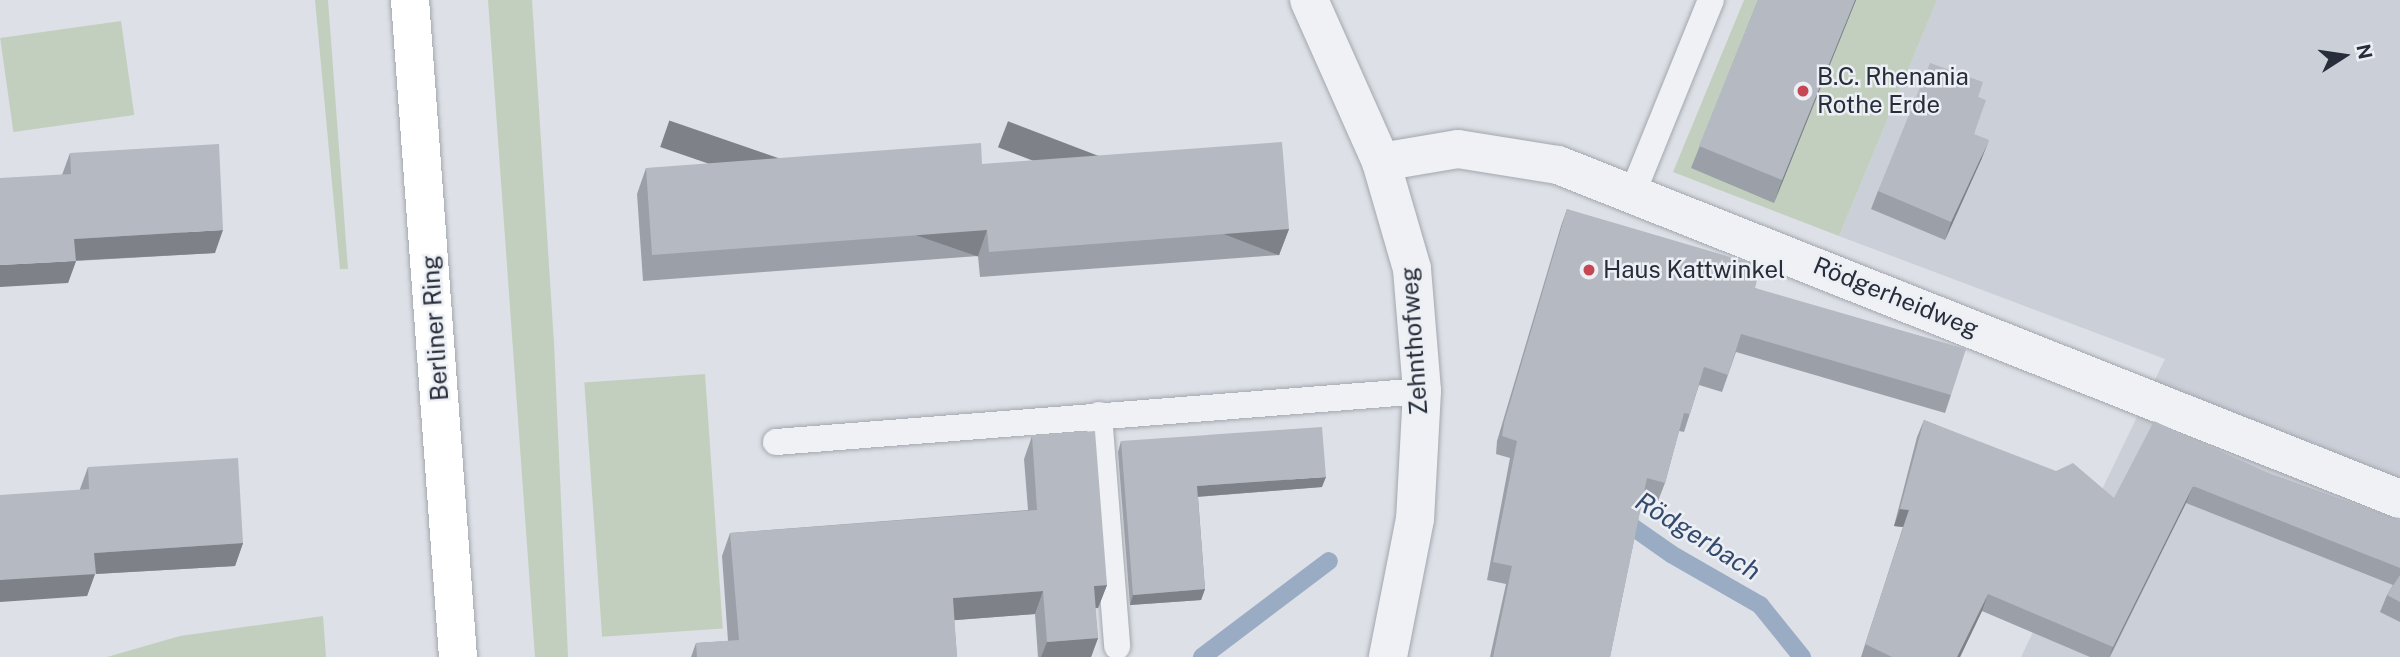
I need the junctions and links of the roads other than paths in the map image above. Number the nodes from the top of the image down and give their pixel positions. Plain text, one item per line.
1 (410, 0) edge
2 (1309, 0) edge
3 (1711, 0) edge
4 (1381, 162) junction
5 (1633, 192) junction
6 (1422, 391) junction
7 (1099, 415) junction
8 (776, 442) dead end
9 (2400, 499) edge
10 (1117, 646) dead end
11 (458, 657) edge
12 (1388, 657) edge

1 - 11 main road, Berliner Ring
2 - 4 street, Zehnthofweg
3 - 5 lane
4 - 5 street, Rödgerheidweg
4 - 6 street, Zehnthofweg
5 - 9 street, Rödgerheidweg
6 - 7 lane
6 - 12 street, Zehnthofweg
7 - 8 lane
7 - 10 lane

